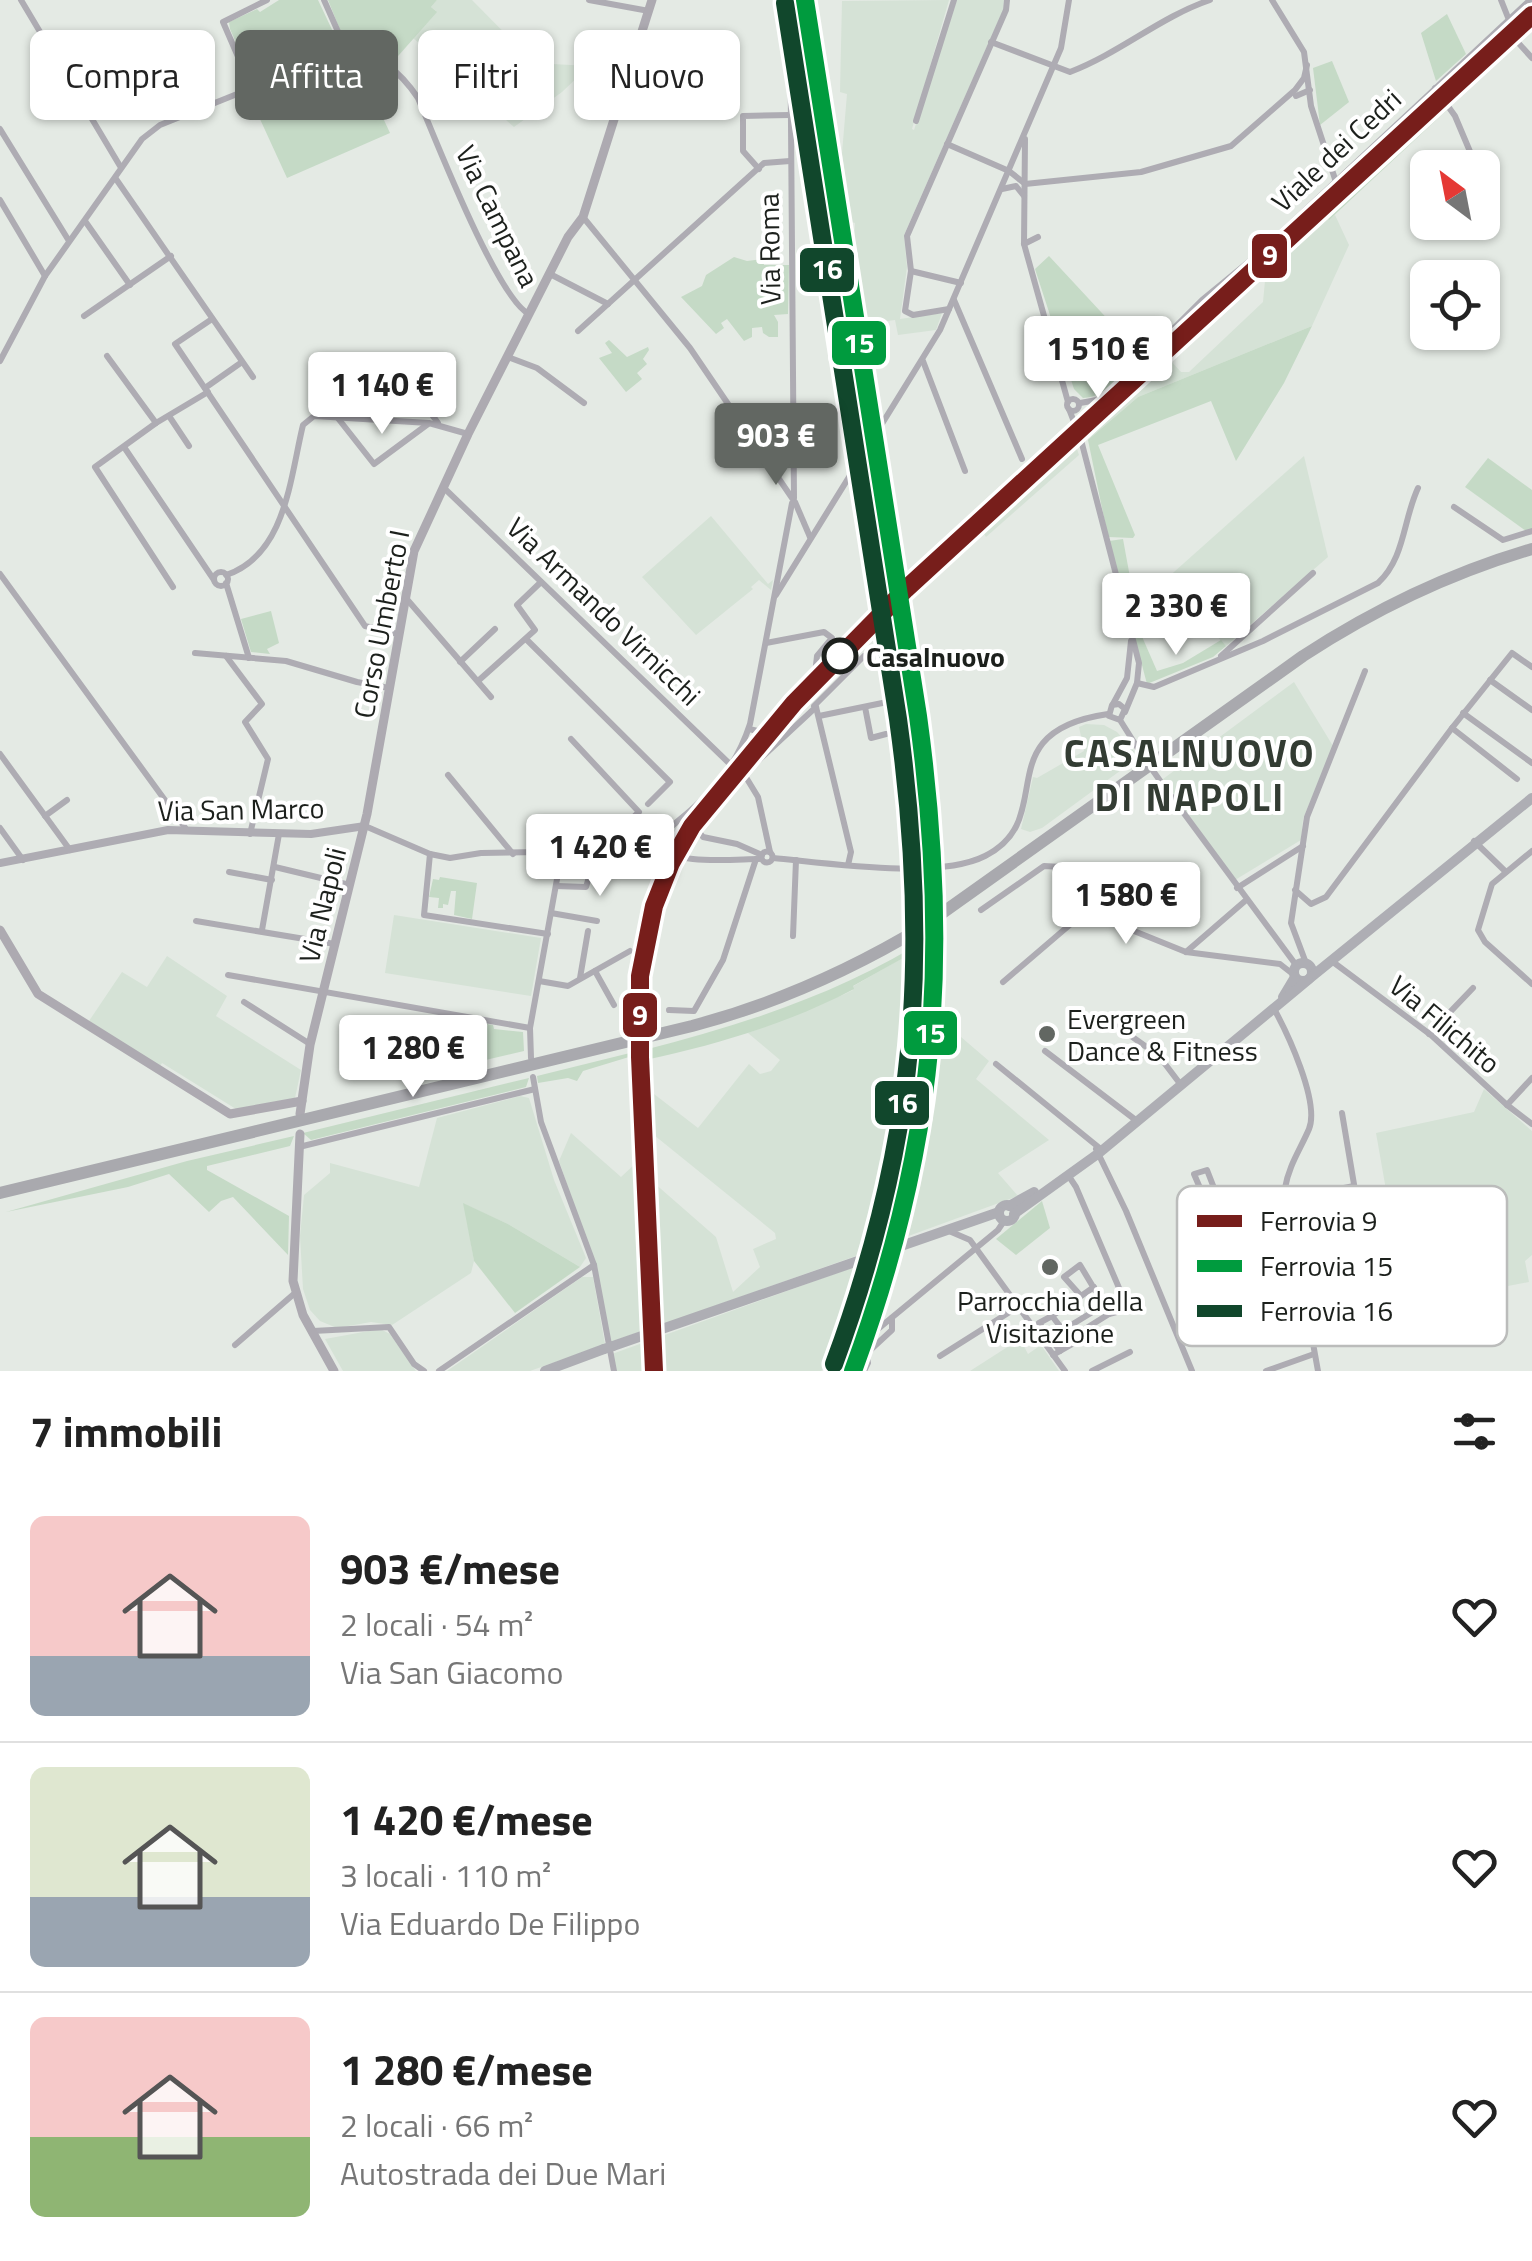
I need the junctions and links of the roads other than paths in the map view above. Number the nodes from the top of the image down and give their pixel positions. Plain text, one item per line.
1 (21, 0) edge
2 (267, 0) edge
3 (324, 0) edge
4 (589, 0) edge
5 (652, 0) edge
6 (790, 0) edge
7 (954, 0) edge
8 (1007, 0) edge
9 (1069, 0) edge
10 (1210, 0) edge
11 (1272, 0) edge
12 (1501, 0) edge
13 (1530, 0) edge
14 (648, 11) junction
15 (1506, 23) junction
16 (991, 42) junction
17 (1532, 58) edge
18 (1307, 64) junction
19 (1053, 68) junction
20 (1435, 88) junction
21 (1310, 89) junction
22 (1296, 93) junction
23 (1311, 106) junction
24 (790, 116) junction
25 (916, 121) dead end
26 (0, 129) edge
27 (1025, 136) junction
28 (947, 144) junction
29 (1469, 150) edge
30 (1014, 160) junction
31 (790, 161) junction
32 (1024, 163) junction
33 (120, 166) junction
34 (759, 168) junction
35 (1009, 171) junction
36 (116, 179) junction
37 (1336, 179) junction
38 (1025, 184) junction
39 (1001, 190) junction
40 (1024, 197) junction
41 (0, 200) edge
42 (582, 217) junction
43 (85, 221) junction
44 (1038, 238) dead end
45 (69, 240) junction
46 (1024, 244) junction
47 (171, 256) junction
48 (910, 271) junction
49 (550, 274) junction
50 (45, 276) junction
51 (634, 280) junction
52 (960, 284) junction
53 (130, 285) junction
54 (954, 298) junction
55 (608, 304) junction
56 (949, 309) junction
57 (529, 314) junction
58 (84, 316) dead end
59 (212, 319) junction
60 (578, 330) dead end
61 (107, 356) dead end
62 (508, 356) junction
63 (0, 361) edge
64 (922, 361) junction
65 (242, 362) junction
66 (253, 377) dead end
67 (206, 390) junction
68 (584, 403) dead end
69 (1074, 405) junction
70 (168, 416) junction
71 (336, 416) junction
72 (156, 423) junction
73 (434, 423) junction
74 (468, 434) junction
75 (189, 446) dead end
76 (124, 447) junction
77 (1022, 460) dead end
78 (964, 471) dead end
79 (442, 487) junction
80 (1418, 488) dead end
81 (793, 500) junction
82 (284, 503) junction
83 (1454, 507) dead end
84 (822, 518) junction
85 (805, 522) junction
86 (1532, 531) edge
87 (810, 538) junction
88 (1532, 553) edge
89 (781, 563) junction
90 (793, 566) junction
91 (1313, 573) dead end
92 (0, 574) edge
93 (226, 578) junction
94 (541, 582) junction
95 (174, 587) dead end
96 (776, 595) junction
97 (405, 597) junction
98 (495, 629) dead end
99 (398, 634) junction
100 (1130, 635) junction
101 (526, 639) junction
102 (766, 643) junction
103 (194, 652) dead end
104 (226, 656) junction
105 (864, 656) dead end
106 (249, 658) junction
107 (1216, 660) junction
108 (460, 662) junction
109 (1532, 667) edge
110 (1365, 671) dead end
111 (1490, 680) junction
112 (478, 681) junction
113 (1137, 683) junction
114 (391, 688) junction
115 (491, 696) dead end
116 (898, 700) dead end
117 (1112, 705) junction
118 (864, 707) junction
119 (1532, 710) edge
120 (817, 712) junction
121 (1125, 712) junction
122 (1464, 712) junction
123 (1108, 714) junction
124 (1120, 720) junction
125 (1452, 728) junction
126 (749, 729) junction
127 (886, 734) dead end
128 (571, 738) dead end
129 (0, 754) edge
130 (1532, 762) edge
131 (733, 767) junction
132 (744, 774) junction
133 (448, 775) dead end
134 (1517, 779) dead end
135 (1532, 795) edge
136 (67, 800) dead end
137 (648, 804) dead end
138 (45, 816) junction
139 (365, 826) junction
140 (0, 828) edge
141 (186, 829) junction
142 (250, 834) junction
143 (279, 834) junction
144 (1475, 841) junction
145 (603, 843) junction
146 (656, 844) junction
147 (563, 846) junction
148 (1304, 846) junction
149 (70, 850) junction
150 (1532, 851) edge
151 (430, 854) junction
152 (513, 854) junction
153 (765, 857) junction
154 (23, 860) junction
155 (796, 860) junction
156 (0, 863) edge
157 (848, 865) junction
158 (275, 867) junction
159 (229, 872) dead end
160 (1506, 872) junction
161 (272, 880) junction
162 (350, 885) junction
163 (556, 886) junction
164 (1237, 888) junction
165 (1295, 890) junction
166 (1107, 893) junction
167 (1245, 901) junction
168 (981, 910) dead end
169 (551, 913) junction
170 (196, 922) dead end
171 (596, 922) dead end
172 (0, 930) edge
173 (262, 930) junction
174 (588, 931) dead end
175 (548, 934) junction
176 (793, 936) dead end
177 (334, 944) junction
178 (630, 951) dead end
179 (1186, 952) junction
180 (1331, 960) junction
181 (595, 971) junction
182 (1303, 972) junction
183 (228, 975) dead end
184 (580, 979) junction
185 (539, 981) junction
186 (1004, 982) dead end
187 (1532, 984) edge
188 (1473, 988) dead end
189 (323, 994) junction
190 (244, 1002) dead end
191 (614, 1006) dead end
192 (1273, 1008) junction
193 (669, 1010) dead end
194 (1106, 1018) dead end
195 (530, 1028) junction
196 (1429, 1034) junction
197 (310, 1044) junction
198 (1045, 1051) dead end
199 (532, 1058) dead end
200 (996, 1064) dead end
201 (533, 1077) dead end
202 (1532, 1078) edge
203 (1180, 1084) junction
204 (535, 1089) junction
205 (302, 1101) junction
206 (1507, 1106) junction
207 (1342, 1113) dead end
208 (300, 1114) dead end
209 (1136, 1119) junction
210 (1532, 1124) edge
211 (300, 1134) dead end
212 (299, 1148) junction
213 (1099, 1150) junction
214 (1068, 1175) junction
215 (1199, 1186) edge
216 (1213, 1186) edge
217 (1287, 1186) edge
218 (1354, 1186) edge
219 (0, 1196) edge
220 (1007, 1213) junction
221 (933, 1233) junction
222 (975, 1248) junction
223 (594, 1265) junction
224 (1094, 1286) junction
225 (295, 1293) junction
226 (1080, 1296) junction
227 (1104, 1304) junction
228 (1016, 1308) junction
229 (1060, 1310) junction
230 (1109, 1314) junction
231 (1052, 1316) junction
232 (892, 1318) junction
233 (1067, 1328) junction
234 (311, 1331) junction
235 (1177, 1335) edge
236 (1072, 1337) junction
237 (235, 1345) dead end
238 (1181, 1346) edge
239 (1313, 1346) edge
240 (1130, 1352) dead end
241 (1057, 1353) junction
242 (1314, 1354) junction
243 (940, 1356) dead end
244 (334, 1371) edge
245 (424, 1371) edge
246 (439, 1371) edge
247 (545, 1371) edge
248 (614, 1371) edge
249 (828, 1371) edge
250 (864, 1371) edge
251 (1065, 1371) edge
252 (1092, 1371) edge
253 (1192, 1371) edge
254 (1266, 1371) edge
255 (1318, 1371) edge

1 - 33 street
2 - 33 street
3 - 57 street, Via Campana
4 - 14 street
5 - 14 main road, Corso Umberto I
6 - 24 street, Via Roma
7 - 25 street
8 - 16 street
9 - 19 street
10 - 19 street
11 - 18 street
12 - 15 street
13 - 15 street, Viale dei Cedri
14 - 42 main road, Corso Umberto I
15 - 17 street
15 - 20 street, Viale dei Cedri
16 - 19 street
16 - 28 street
18 - 21 street
18 - 22 street
19 - 27 street
20 - 29 street
20 - 37 street, Viale dei Cedri
21 - 22 street
21 - 23 street
22 - 23 street
22 - 38 street
23 - 37 street
24 - 31 street, Via Roma
24 - 34 street
26 - 45 street
27 - 30 street
27 - 32 street
28 - 35 street
28 - 48 street
30 - 32 street
30 - 35 street
31 - 34 street
31 - 81 street, Via Roma
32 - 38 street
33 - 36 street
34 - 51 street
35 - 38 street
35 - 39 street
36 - 43 street
36 - 47 street
37 - 69 street, Viale dei Cedri
38 - 40 street
39 - 40 street
39 - 52 street
40 - 46 street
41 - 50 street
42 - 49 main road, Corso Umberto I
42 - 51 street
43 - 45 street
43 - 53 street
44 - 46 street
45 - 50 street
46 - 69 street
47 - 53 street
47 - 59 street
48 - 52 street
48 - 56 street
49 - 55 street
49 - 57 main road, Corso Umberto I
50 - 63 street
51 - 55 street
51 - 81 street
52 - 54 street
53 - 58 street
54 - 56 street
54 - 77 street
55 - 60 street
56 - 64 street
57 - 62 main road, Corso Umberto I
59 - 65 street
59 - 67 street
61 - 72 street
62 - 68 street
62 - 74 main road, Corso Umberto I
64 - 78 street
64 - 84 street
65 - 66 street
65 - 67 street
67 - 70 street
67 - 82 street
69 - 100 street
70 - 72 street
70 - 75 street
71 - 73 street
71 - 73 street
71 - 73 street
71 - 82 street
72 - 76 street
73 - 74 street
74 - 79 main road, Corso Umberto I
76 - 93 street
76 - 95 street
79 - 94 street, Via Armando Virnicchi
79 - 97 main road, Corso Umberto I
80 - 107 street
81 - 85 street, Via Roma
81 - 89 street, Via Roma
82 - 93 street
82 - 99 street
83 - 86 street
84 - 85 street
84 - 87 street
85 - 87 street, Via Roma
87 - 90 street
88 - 219 highway
89 - 90 street
89 - 96 street, Via Roma
90 - 96 street
91 - 107 street
92 - 141 street
93 - 106 street
94 - 101 street
94 - 131 street, Via Armando Virnicchi
96 - 102 street, Via Roma
97 - 99 main road, Corso Umberto I
97 - 108 street
98 - 108 street
99 - 114 main road, Corso Umberto I
100 - 113 street
100 - 117 street
101 - 112 street
101 - 137 street
102 - 126 street, Via Roma
102 - 126 street
103 - 104 street
104 - 106 street
104 - 142 street
105 - 120 street
106 - 114 street
107 - 113 street
108 - 112 street
109 - 111 street
110 - 148 street
111 - 119 street
111 - 122 street
112 - 115 street
113 - 121 street
114 - 139 main road, Corso Umberto I
116 - 118 street
117 - 121 street
117 - 123 street
118 - 120 street
118 - 127 street
120 - 132 street
120 - 157 street
121 - 124 street
122 - 125 street
122 - 130 street
123 - 124 street
123 - 157 street
124 - 164 street, bridge
125 - 134 street
125 - 165 street
126 - 131 street, Via Roma
128 - 145 street
129 - 138 street
131 - 146 street, Via Roma
132 - 153 street
132 - 153 street
133 - 152 street
135 - 144 main road
136 - 138 street
138 - 149 street
139 - 143 street, Via San Marco
139 - 151 street
139 - 162 main road, Via Napoli
140 - 154 street
141 - 142 street, Via San Marco
141 - 149 street, Via San Marco
142 - 143 street, Via San Marco
143 - 158 street
144 - 160 street
144 - 180 main road
145 - 146 street
145 - 147 street
145 - 163 street
146 - 153 street
147 - 152 street
147 - 163 street
148 - 164 street
148 - 165 street
149 - 154 street, Via San Marco
150 - 160 street
151 - 152 street
151 - 175 street
153 - 155 street
153 - 193 street
154 - 156 street, Via San Marco
155 - 157 street
155 - 176 street
158 - 161 street
158 - 162 street
159 - 161 street
160 - 187 street
161 - 173 street
162 - 177 main road, Via Napoli
163 - 169 street
164 - 167 street
165 - 182 street
166 - 168 street
166 - 179 street
166 - 186 street
167 - 179 street
167 - 182 street
169 - 171 street
169 - 175 street
170 - 173 street
172 - 205 main road
173 - 177 street
174 - 184 street
175 - 185 street
177 - 189 main road, Via Napoli
178 - 181 street
179 - 182 street
180 - 182 main road
180 - 196 street, Via Filichito
181 - 184 street
181 - 191 street
182 - 192 main road
183 - 189 street
184 - 185 street
185 - 195 street
188 - 196 street
189 - 195 street
189 - 197 main road, Via Napoli
190 - 197 street
192 - 203 main road
192 - 217 street
194 - 203 street
195 - 199 street
196 - 206 street, Via Filichito
197 - 205 main road, Via Napoli
198 - 209 street
200 - 213 street
201 - 204 street
202 - 206 street
203 - 209 main road
204 - 212 street
204 - 223 street
205 - 208 main road, Via Napoli
206 - 210 street, Via Filichito
207 - 218 street
209 - 213 main road
211 - 212 main road
212 - 225 main road
213 - 214 main road
213 - 220 main road
213 - 235 street
214 - 220 main road
214 - 230 street
215 - 216 street
220 - 221 main road
220 - 222 street
221 - 222 street
221 - 247 main road
222 - 228 street
222 - 232 street
223 - 246 street
223 - 248 street
224 - 226 street
224 - 226 street
224 - 227 street
225 - 234 main road
225 - 237 street
226 - 229 street
227 - 230 street
227 - 233 street
228 - 241 street
228 - 243 street
229 - 231 street
229 - 233 street
230 - 236 street
231 - 233 street
231 - 241 street
232 - 249 street
232 - 250 street
233 - 236 street
234 - 244 main road
234 - 245 street
236 - 241 street
238 - 253 street
239 - 242 street
240 - 252 street
241 - 251 street
242 - 254 street
242 - 255 street

